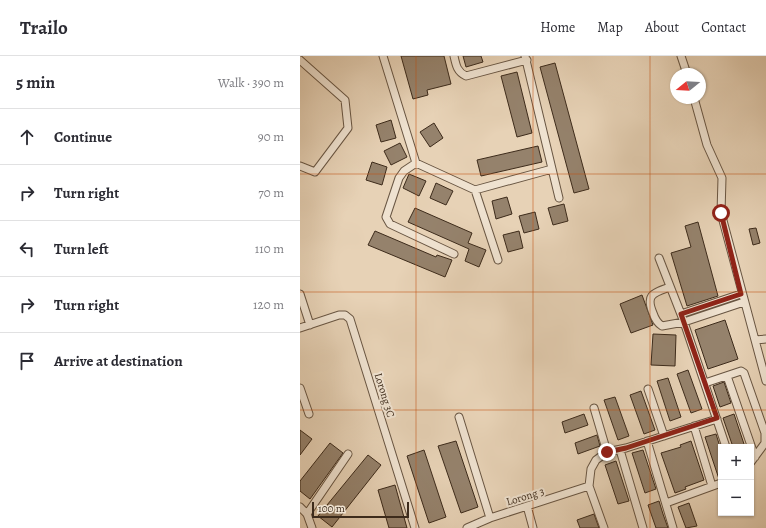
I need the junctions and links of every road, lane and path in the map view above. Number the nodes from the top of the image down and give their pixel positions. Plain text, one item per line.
1 (383, 56) edge
2 (454, 56) edge
3 (681, 56) edge
4 (526, 58) edge
5 (300, 60) edge
6 (685, 68) edge
7 (696, 104) edge
8 (416, 163) junction
9 (300, 166) edge
10 (552, 169) junction
11 (475, 190) junction
12 (559, 198) dead end
13 (454, 254) dead end
14 (659, 258) dead end
15 (498, 260) dead end
16 (670, 287) junction
17 (300, 294) edge
18 (741, 294) junction
19 (744, 302) junction
20 (681, 314) junction
21 (684, 322) junction
22 (310, 325) junction
23 (300, 328) edge
24 (766, 339) edge
25 (754, 340) junction
26 (727, 376) junction
27 (766, 381) edge
28 (705, 383) junction
29 (300, 388) edge
30 (648, 389) dead end
31 (594, 408) dead end
32 (309, 414) dead end
33 (459, 417) dead end
34 (717, 418) junction
35 (694, 426) junction
36 (664, 436) junction
37 (647, 441) junction
38 (725, 444) edge
39 (748, 444) edge
40 (620, 450) junction
41 (607, 452) junction
42 (348, 454) dead end
43 (754, 459) edge
44 (718, 484) edge
45 (589, 486) junction
46 (712, 486) junction
47 (666, 503) junction
48 (527, 506) junction
49 (300, 507) edge
50 (308, 514) junction
51 (490, 518) junction
52 (312, 528) edge
53 (415, 528) edge
54 (467, 528) edge
55 (533, 528) edge
56 (604, 528) edge
57 (643, 528) edge
58 (673, 528) edge

1 - 8 street
2 - 4 street
3 - 6 street
4 - 10 street
5 - 9 street
7 - 18 street
8 - 11 street
8 - 13 street
10 - 11 street
10 - 12 street
11 - 15 street
14 - 16 street
16 - 20 street
16 - 21 street
17 - 22 street
18 - 19 street
18 - 20 street
19 - 21 street
19 - 25 street
20 - 21 street
21 - 28 street
22 - 23 street, Lorong 3C
22 - 53 street, Lorong 3C
24 - 25 street
25 - 27 street
26 - 28 street
26 - 39 street
26 - 43 street
28 - 34 street
29 - 32 street
30 - 36 street
31 - 41 street
33 - 51 street
34 - 35 street
34 - 38 street
35 - 36 street
35 - 46 street
36 - 37 street
37 - 40 street
37 - 47 street
40 - 41 street
40 - 57 street
41 - 45 street
42 - 50 street
44 - 46 street
45 - 48 street, Lorong 3
45 - 56 street
46 - 47 street
47 - 58 street
48 - 51 street, Lorong 3
48 - 55 street
49 - 50 street
50 - 52 street
51 - 54 street, Lorong 3

